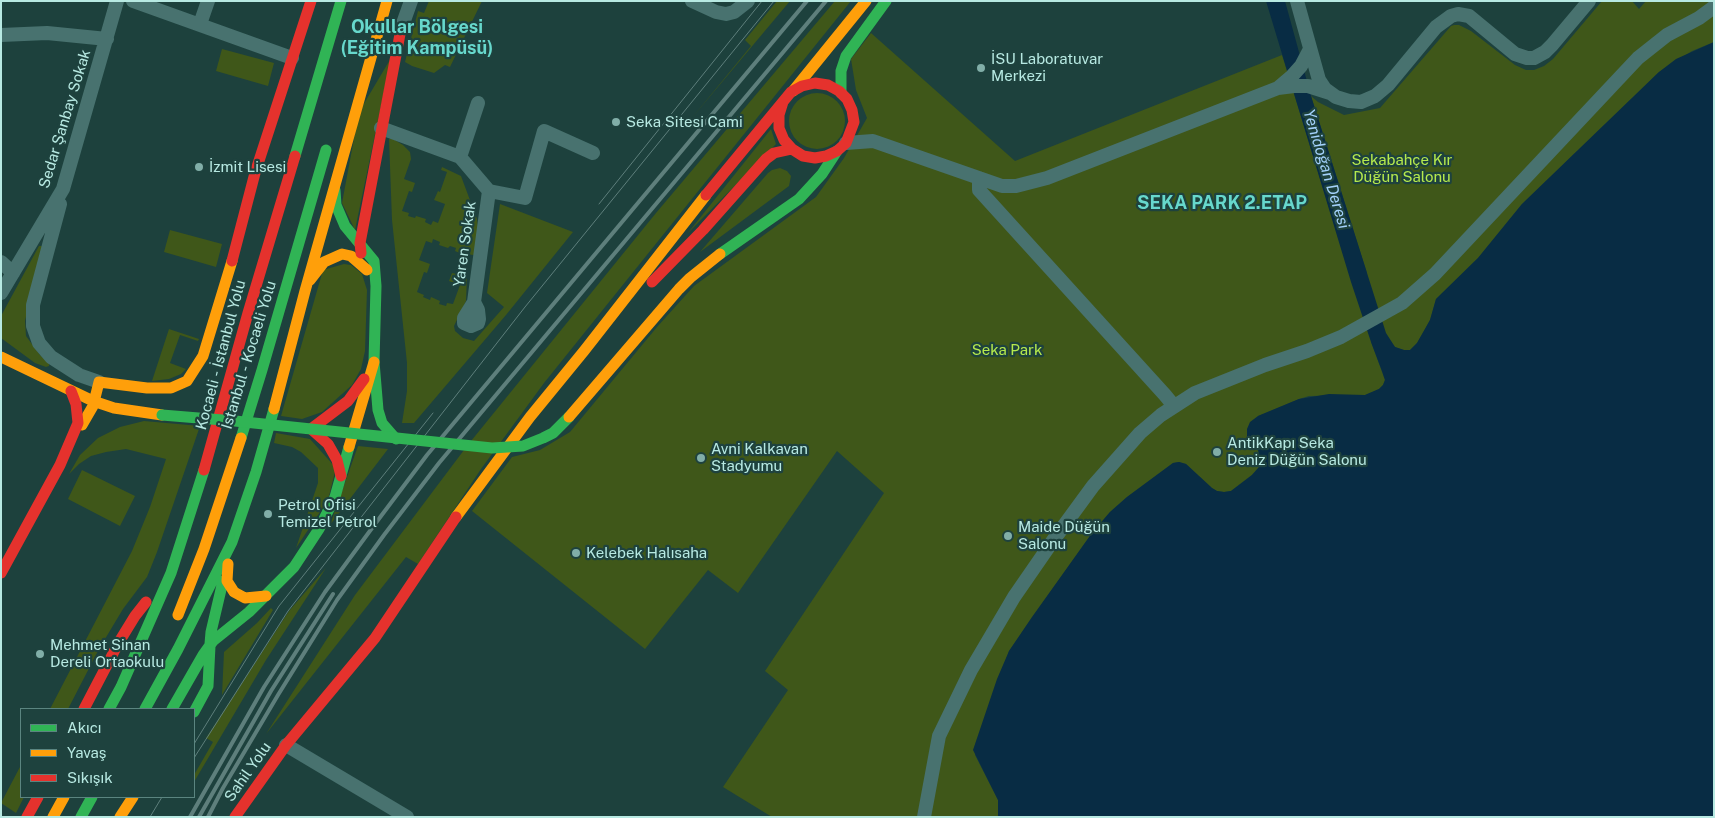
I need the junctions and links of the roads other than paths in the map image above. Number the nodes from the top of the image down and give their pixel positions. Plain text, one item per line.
1 (117, 1) edge
2 (133, 1) edge
3 (208, 1) edge
4 (311, 1) edge
5 (340, 1) edge
6 (387, 1) edge
7 (411, 1) edge
8 (692, 1) edge
9 (748, 1) edge
10 (866, 1) edge
11 (886, 1) edge
12 (1297, 1) edge
13 (1589, 1) edge
14 (1714, 7) edge
15 (200, 24) junction
16 (401, 29) junction
17 (1, 35) edge
18 (107, 39) junction
19 (1310, 49) junction
20 (292, 58) junction
21 (1296, 76) junction
22 (791, 92) junction
23 (841, 93) junction
24 (1330, 93) junction
25 (783, 102) junction
26 (478, 103) dead end
27 (356, 109) junction
28 (853, 119) junction
29 (381, 128) junction
30 (331, 135) dead end
31 (873, 141) junction
32 (841, 147) junction
33 (796, 152) junction
34 (593, 153) dead end
35 (460, 157) junction
36 (979, 178) junction
37 (335, 185) junction
38 (63, 189) junction
39 (489, 191) junction
40 (799, 199) junction
41 (360, 243) junction
42 (1, 262) edge
43 (363, 265) junction
44 (13, 273) junction
45 (376, 286) junction
46 (305, 291) junction
47 (1, 293) edge
48 (474, 302) dead end
49 (584, 351) junction
50 (1, 357) edge
51 (374, 362) junction
52 (99, 382) junction
53 (72, 391) junction
54 (93, 401) junction
55 (1174, 406) junction
56 (135, 412) junction
57 (80, 424) junction
58 (311, 429) junction
59 (352, 435) junction
60 (396, 439) junction
61 (341, 476) junction
62 (232, 542) junction
63 (1, 573) edge
64 (171, 573) junction
65 (266, 596) junction
66 (174, 623) dead end
67 (210, 644) junction
68 (154, 669) dead end
69 (85, 708) edge
70 (110, 708) edge
71 (135, 708) edge
72 (146, 708) edge
73 (173, 708) edge
74 (195, 710) edge
75 (286, 745) junction
76 (37, 798) edge
77 (63, 798) edge
78 (91, 798) edge
79 (121, 798) edge
80 (131, 798) edge
81 (27, 817) edge
82 (53, 817) edge
83 (81, 817) edge
84 (110, 817) edge
85 (120, 817) edge
86 (235, 817) edge
87 (407, 817) edge
88 (924, 817) edge

1 - 18 street, Sedar Şanbay Sokak
2 - 15 street
3 - 15 street
4 - 20 main road
5 - 64 main road, Kocaeli - İstanbul Yolu
6 - 27 main road
7 - 16 street
8 - 9 street
10 - 22 main road
11 - 23 main road
12 - 19 street
13 - 24 street
14 - 55 street
15 - 20 street
16 - 27 main road
16 - 29 main road
17 - 18 street
18 - 38 street, Sedar Şanbay Sokak
19 - 21 street
19 - 24 street
20 - 52 main road
21 - 24 street
21 - 36 street
22 - 23 main road
22 - 25 main road
23 - 28 main road
25 - 33 main road
25 - 49 main road
26 - 35 street
27 - 37 main road
28 - 31 street
28 - 32 main road
29 - 35 street, Yaren Sokak
29 - 41 main road
30 - 66 main road, İstanbul - Kocaeli Yolu
31 - 32 street
31 - 36 street
32 - 33 main road
32 - 40 main road
33 - 40 main road
33 - 49 main road
34 - 39 street, Yaren Sokak
35 - 39 street, Yaren Sokak
36 - 55 street
37 - 41 main road
37 - 46 main road
38 - 44 street, Sedar Şanbay Sokak
38 - 52 street
39 - 48 street, Yaren Sokak
40 - 60 main road, bridge
41 - 43 main road
41 - 45 main road
42 - 44 street
43 - 45 main road
43 - 46 main road
44 - 47 street, Sedar Şanbay Sokak
45 - 51 main road
46 - 62 main road
49 - 75 main road, Sahil Yolu
50 - 53 main road
51 - 58 main road
51 - 59 main road
51 - 60 main road
52 - 54 main road
53 - 54 main road
53 - 57 main road
54 - 56 main road
54 - 57 main road
55 - 88 street
56 - 57 main road
56 - 58 main road, bridge
57 - 63 main road
58 - 59 main road, bridge
58 - 61 main road
59 - 60 main road, bridge
59 - 61 main road
61 - 65 main road
62 - 65 main road
62 - 67 main road
62 - 72 main road
64 - 69 main road
64 - 70 main road, Kocaeli - İstanbul Yolu
65 - 67 main road
67 - 73 main road
67 - 74 main road
68 - 71 main road
75 - 86 main road, Sahil Yolu
75 - 87 street
76 - 81 main road
77 - 82 main road
78 - 83 main road
79 - 84 main road
80 - 85 main road

